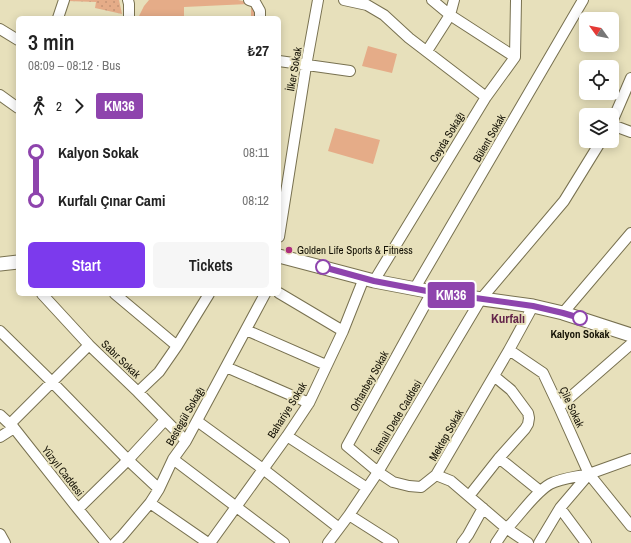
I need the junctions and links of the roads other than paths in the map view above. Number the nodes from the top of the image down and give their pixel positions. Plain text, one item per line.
1 (64, 0) edge
2 (128, 0) edge
3 (249, 0) edge
4 (318, 0) edge
5 (344, 0) edge
6 (432, 0) edge
7 (454, 0) edge
8 (516, 0) edge
9 (583, 0) edge
10 (59, 16) edge
11 (129, 16) edge
12 (260, 16) edge
13 (450, 16) junction
14 (0, 28) edge
15 (16, 39) edge
16 (427, 51) junction
17 (515, 57) junction
18 (281, 61) edge
19 (306, 66) junction
20 (350, 72) dead end
21 (631, 78) edge
22 (0, 95) edge
23 (486, 97) junction
24 (16, 107) edge
25 (618, 108) edge
26 (619, 126) edge
27 (631, 132) edge
28 (597, 148) edge
29 (281, 224) edge
30 (631, 233) edge
31 (281, 258) edge
32 (369, 280) junction
33 (415, 288) junction
34 (432, 292) junction
35 (281, 294) edge
36 (44, 296) edge
37 (117, 296) edge
38 (207, 296) edge
39 (264, 296) edge
40 (481, 298) junction
41 (533, 306) junction
42 (563, 313) junction
43 (246, 330) junction
44 (0, 331) edge
45 (343, 332) junction
46 (631, 334) edge
47 (631, 344) edge
48 (89, 345) junction
49 (177, 346) junction
50 (509, 350) junction
51 (326, 365) junction
52 (226, 367) junction
53 (494, 376) junction
54 (52, 382) junction
55 (138, 392) junction
56 (309, 403) junction
57 (559, 407) junction
58 (0, 415) edge
59 (165, 420) junction
60 (197, 421) junction
61 (12, 426) junction
62 (287, 436) junction
63 (0, 437) edge
64 (186, 441) junction
65 (499, 458) junction
66 (173, 459) junction
67 (631, 459) edge
68 (128, 460) junction
69 (263, 469) junction
70 (378, 472) junction
71 (589, 474) junction
72 (436, 476) junction
73 (367, 488) junction
74 (159, 489) junction
75 (540, 491) junction
76 (469, 496) junction
77 (150, 503) junction
78 (236, 507) junction
79 (483, 508) junction
80 (560, 508) junction
81 (78, 510) junction
82 (349, 515) junction
83 (631, 526) edge
84 (339, 528) junction
85 (506, 528) junction
86 (0, 534) edge
87 (5, 543) edge
88 (106, 543) edge
89 (115, 543) edge
90 (209, 543) edge
91 (284, 543) edge
92 (328, 543) edge
93 (393, 543) edge
94 (462, 543) edge
95 (496, 543) edge
96 (528, 543) edge
97 (539, 543) edge
98 (586, 543) edge

1 - 10 street
2 - 11 street
3 - 12 street
4 - 19 street, İlker Sokak
5 - 16 street
6 - 13 street
7 - 13 street
8 - 17 street
9 - 33 street, Bülent Sokak
13 - 16 street
13 - 17 street
14 - 15 street
16 - 23 street
17 - 23 street, Ceyda Sokağı
18 - 19 street
19 - 20 street
19 - 29 street, İlker Sokak
21 - 25 street
22 - 24 street
23 - 32 street, Ceyda Sokağı
26 - 27 street
28 - 40 street, İsmail Dede Caddesi
30 - 42 street
31 - 32 main road
32 - 33 main road
32 - 45 street, Bahariye Sokak
33 - 34 main road
34 - 40 main road
34 - 70 street, Orhanbey Sokak
35 - 45 street
36 - 48 street, Sabır Sokak
37 - 49 street
38 - 49 street
39 - 43 street, Bestegül Sokağı
40 - 41 main road
40 - 70 street, İsmail Dede Caddesi
41 - 42 main road
41 - 50 street
42 - 46 main road
43 - 51 street
43 - 52 street, Bestegül Sokağı
44 - 54 street
45 - 51 street, Bahariye Sokak
47 - 57 street
48 - 54 street
48 - 55 street, Sabır Sokak
49 - 55 street
50 - 53 street, Mektep Sokak
50 - 57 street, Çile Sokak
51 - 56 street, Bahariye Sokak
52 - 56 street
52 - 60 street, Bestegül Sokağı
53 - 65 street
53 - 72 street, Mektep Sokak
54 - 61 street
54 - 68 street
55 - 59 street, Sabır Sokak
56 - 62 street, Bahariye Sokak
57 - 71 street, Çile Sokak
58 - 61 street, Yüzyıl Caddesi
59 - 64 street, Sabır Sokak
59 - 68 street
60 - 64 street, Bestegül Sokağı
60 - 69 street
61 - 63 street
61 - 81 street, Yüzyıl Caddesi
62 - 69 street, Bahariye Sokak
62 - 73 street
64 - 66 street, Bestegül Sokağı
65 - 75 street
65 - 76 street
66 - 74 street, Bestegül Sokağı
66 - 78 street
67 - 71 street
68 - 74 street
68 - 81 street
69 - 78 street, Bahariye Sokak
69 - 84 street
70 - 72 street, Mektep Sokak
70 - 73 street, İsmail Dede Caddesi
71 - 75 street
71 - 80 street
71 - 83 street, Çile Sokak
72 - 76 street
73 - 82 street, İsmail Dede Caddesi
74 - 77 street, Bestegül Sokağı
75 - 85 street
76 - 79 street
77 - 89 street, Bestegül Sokağı
77 - 90 street
78 - 90 street, Bahariye Sokak
78 - 91 street
79 - 85 street
79 - 94 street
80 - 97 street
80 - 98 street
81 - 88 street, Yüzyıl Caddesi
82 - 84 street, İsmail Dede Caddesi
82 - 93 street
84 - 92 street, İsmail Dede Caddesi
85 - 95 street
85 - 96 street
86 - 87 street

